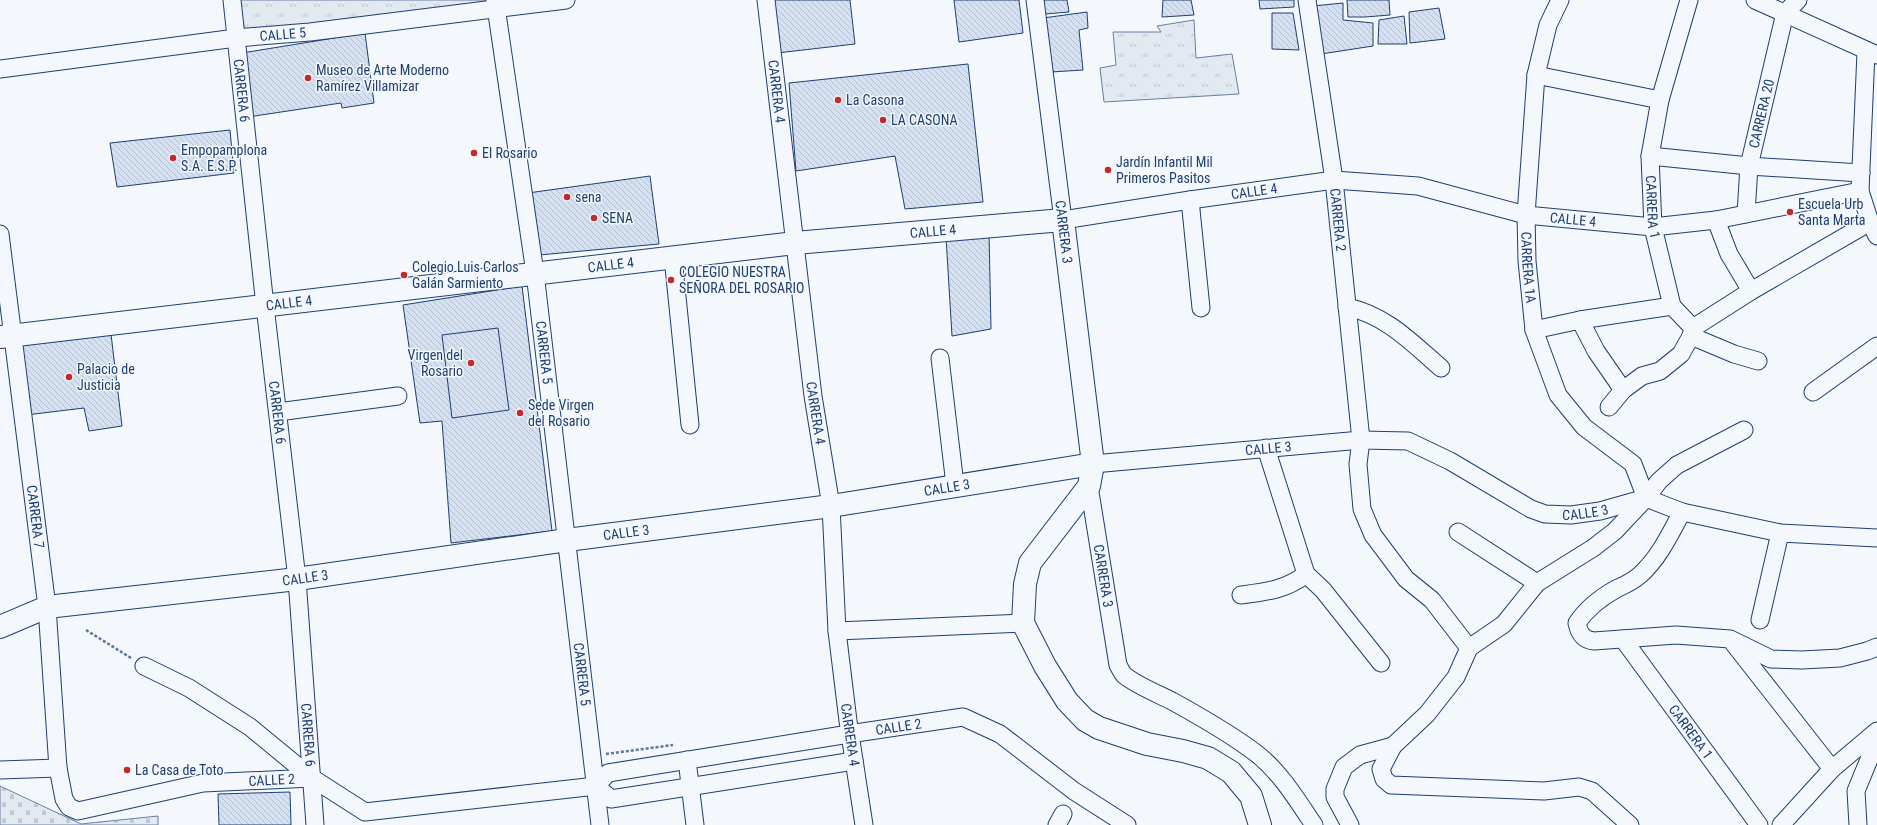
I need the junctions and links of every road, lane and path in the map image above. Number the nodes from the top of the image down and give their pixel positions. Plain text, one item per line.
1 (232, 0) edge
2 (566, 0) edge
3 (766, 0) edge
4 (1035, 0) edge
5 (1307, 0) edge
6 (1560, 0) edge
7 (1689, 0) edge
8 (1755, 0) edge
9 (1798, 0) edge
10 (496, 5) edge
11 (1784, 13) junction
12 (236, 38) junction
13 (1872, 54) edge
14 (0, 69) edge
15 (1536, 75) junction
16 (1660, 100) junction
17 (1650, 156) junction
18 (1749, 166) junction
19 (1861, 173) junction
20 (1334, 180) junction
21 (1860, 191) junction
22 (1190, 200) junction
23 (1746, 214) junction
24 (1526, 215) junction
25 (1063, 220) junction
26 (1716, 220) junction
27 (1653, 227) junction
28 (1873, 229) edge
29 (0, 234) edge
30 (795, 243) junction
31 (673, 257) junction
32 (535, 273) junction
33 (1751, 291) junction
34 (265, 306) junction
35 (1672, 306) junction
36 (1347, 307) junction
37 (1201, 308) dead end
38 (1580, 320) junction
39 (1534, 330) junction
40 (1692, 332) junction
41 (6, 336) edge
42 (1877, 346) edge
43 (940, 358) dead end
44 (1758, 361) dead end
45 (1441, 368) dead end
46 (1623, 390) junction
47 (1813, 392) dead end
48 (398, 396) dead end
49 (1609, 407) dead end
50 (278, 412) junction
51 (690, 425) dead end
52 (1744, 430) dead end
53 (1361, 440) junction
54 (1266, 448) junction
55 (1093, 464) junction
56 (955, 485) junction
57 (1089, 486) junction
58 (1646, 498) junction
59 (831, 506) junction
60 (1682, 512) junction
61 (1458, 532) dead end
62 (1780, 533) junction
63 (1877, 538) edge
64 (567, 540) junction
65 (1306, 574) junction
66 (298, 579) junction
67 (1537, 583) junction
68 (1240, 595) dead end
69 (37, 611) junction
70 (0, 615) edge
71 (1760, 620) dead end
72 (1023, 623) junction
73 (0, 627) edge
74 (86, 630) dead end
75 (837, 631) junction
76 (1623, 639) junction
77 (1730, 639) junction
78 (1877, 647) edge
79 (1469, 648) junction
80 (1381, 663) dead end
81 (144, 666) joint
82 (1877, 731) edge
83 (850, 734) junction
84 (1877, 740) edge
85 (1393, 746) junction
86 (687, 760) junction
87 (854, 761) junction
88 (58, 768) junction
89 (1832, 769) junction
90 (1, 771) edge
91 (312, 778) junction
92 (596, 786) junction
93 (691, 786) junction
94 (64, 799) joint
95 (315, 825) edge
96 (600, 825) edge
97 (696, 825) edge
98 (864, 825) edge
99 (1128, 825) edge
100 (1260, 825) edge
101 (1314, 825) edge
102 (1350, 825) edge
103 (1630, 825) edge
104 (1759, 825) edge
105 (1781, 825) edge
106 (1858, 825) edge

1 - 12 street, CARRERA 6
2 - 10 street, CALLE 5
3 - 30 street, CARRERA 4
4 - 25 street, CARRERA 3
5 - 20 street, CARRERA 2
6 - 15 street, CARRERA 1A
7 - 16 street, CARRERA 1
8 - 11 street
9 - 11 street
10 - 12 street, CALLE 5
10 - 32 street, CARRERA 5
11 - 13 street
11 - 18 street, CARRERA 20
12 - 14 street, CALLE 5
12 - 34 street, CARRERA 6
13 - 19 street
15 - 16 street
15 - 24 street, CARRERA 1A
16 - 17 street, CARRERA 1
17 - 18 street
17 - 27 street, CARRERA 1
18 - 19 street
18 - 23 street, CARRERA 20
19 - 21 street
20 - 22 street, CALLE 4
20 - 24 street, CALLE 4
20 - 36 street, CARRERA 2
21 - 23 street, CALLE 4
21 - 28 street
22 - 25 street, CALLE 4
22 - 37 street
23 - 26 street, CALLE 4
24 - 27 street, CALLE 4
24 - 39 street, CARRERA 1A
25 - 30 main road, CALLE 4
25 - 55 main road, CARRERA 3
26 - 27 street, CALLE 4
26 - 33 street
27 - 35 street, CARRERA 1
28 - 33 street
29 - 41 street, CARRERA 7
30 - 31 main road, CALLE 4
30 - 59 street, CARRERA 4
31 - 32 main road, CALLE 4
31 - 51 street
32 - 34 main road, CALLE 4
32 - 64 street, CARRERA 5
33 - 40 street
34 - 41 main road, CALLE 4
34 - 50 street, CARRERA 6
35 - 38 street
35 - 40 street
36 - 45 street
36 - 53 street, CARRERA 2
38 - 39 street
38 - 46 street
39 - 58 street, CARRERA 1A
40 - 44 street
40 - 46 street
41 - 69 street, CARRERA 7
42 - 47 street
43 - 56 street
46 - 49 street
48 - 50 street
50 - 66 street, CARRERA 6
52 - 58 street
53 - 54 street, CALLE 3
53 - 58 street, CALLE 3
53 - 79 street, CARRERA 2
54 - 55 street, CALLE 3
54 - 65 street
55 - 56 main road, CALLE 3
55 - 57 main road, CARRERA 3
56 - 59 main road, CALLE 3
57 - 72 main road
57 - 101 street, CARRERA 3
58 - 60 street
58 - 67 street
59 - 64 main road, CALLE 3
59 - 75 street, CARRERA 4
60 - 62 street
60 - 76 street
61 - 67 street
62 - 63 street
62 - 71 street
64 - 66 main road, CALLE 3
64 - 92 street, CARRERA 5
65 - 68 street
65 - 80 street
66 - 69 main road, CALLE 3
66 - 91 street, CARRERA 6
67 - 79 street
69 - 70 street
69 - 73 main road, CALLE 3
69 - 88 street, CARRERA 7
72 - 75 street
72 - 100 main road
74 - 81 path
75 - 83 street, CARRERA 4
76 - 77 street
76 - 104 street, CARRERA 1
77 - 78 street
77 - 89 street
79 - 85 street
81 - 91 street
82 - 89 street
83 - 86 street, CALLE 2
83 - 87 street, CARRERA 4
83 - 99 street, CALLE 2
84 - 106 street
85 - 102 street
85 - 103 street
86 - 92 street, CALLE 2
86 - 93 street
87 - 93 street
87 - 98 street, CARRERA 4
88 - 90 street
88 - 94 street, CARRERA 7
89 - 105 street
91 - 92 street, CALLE 2
91 - 94 street, CALLE 2
91 - 95 street, CARRERA 6
92 - 93 street
92 - 96 street, CARRERA 5
93 - 97 street

